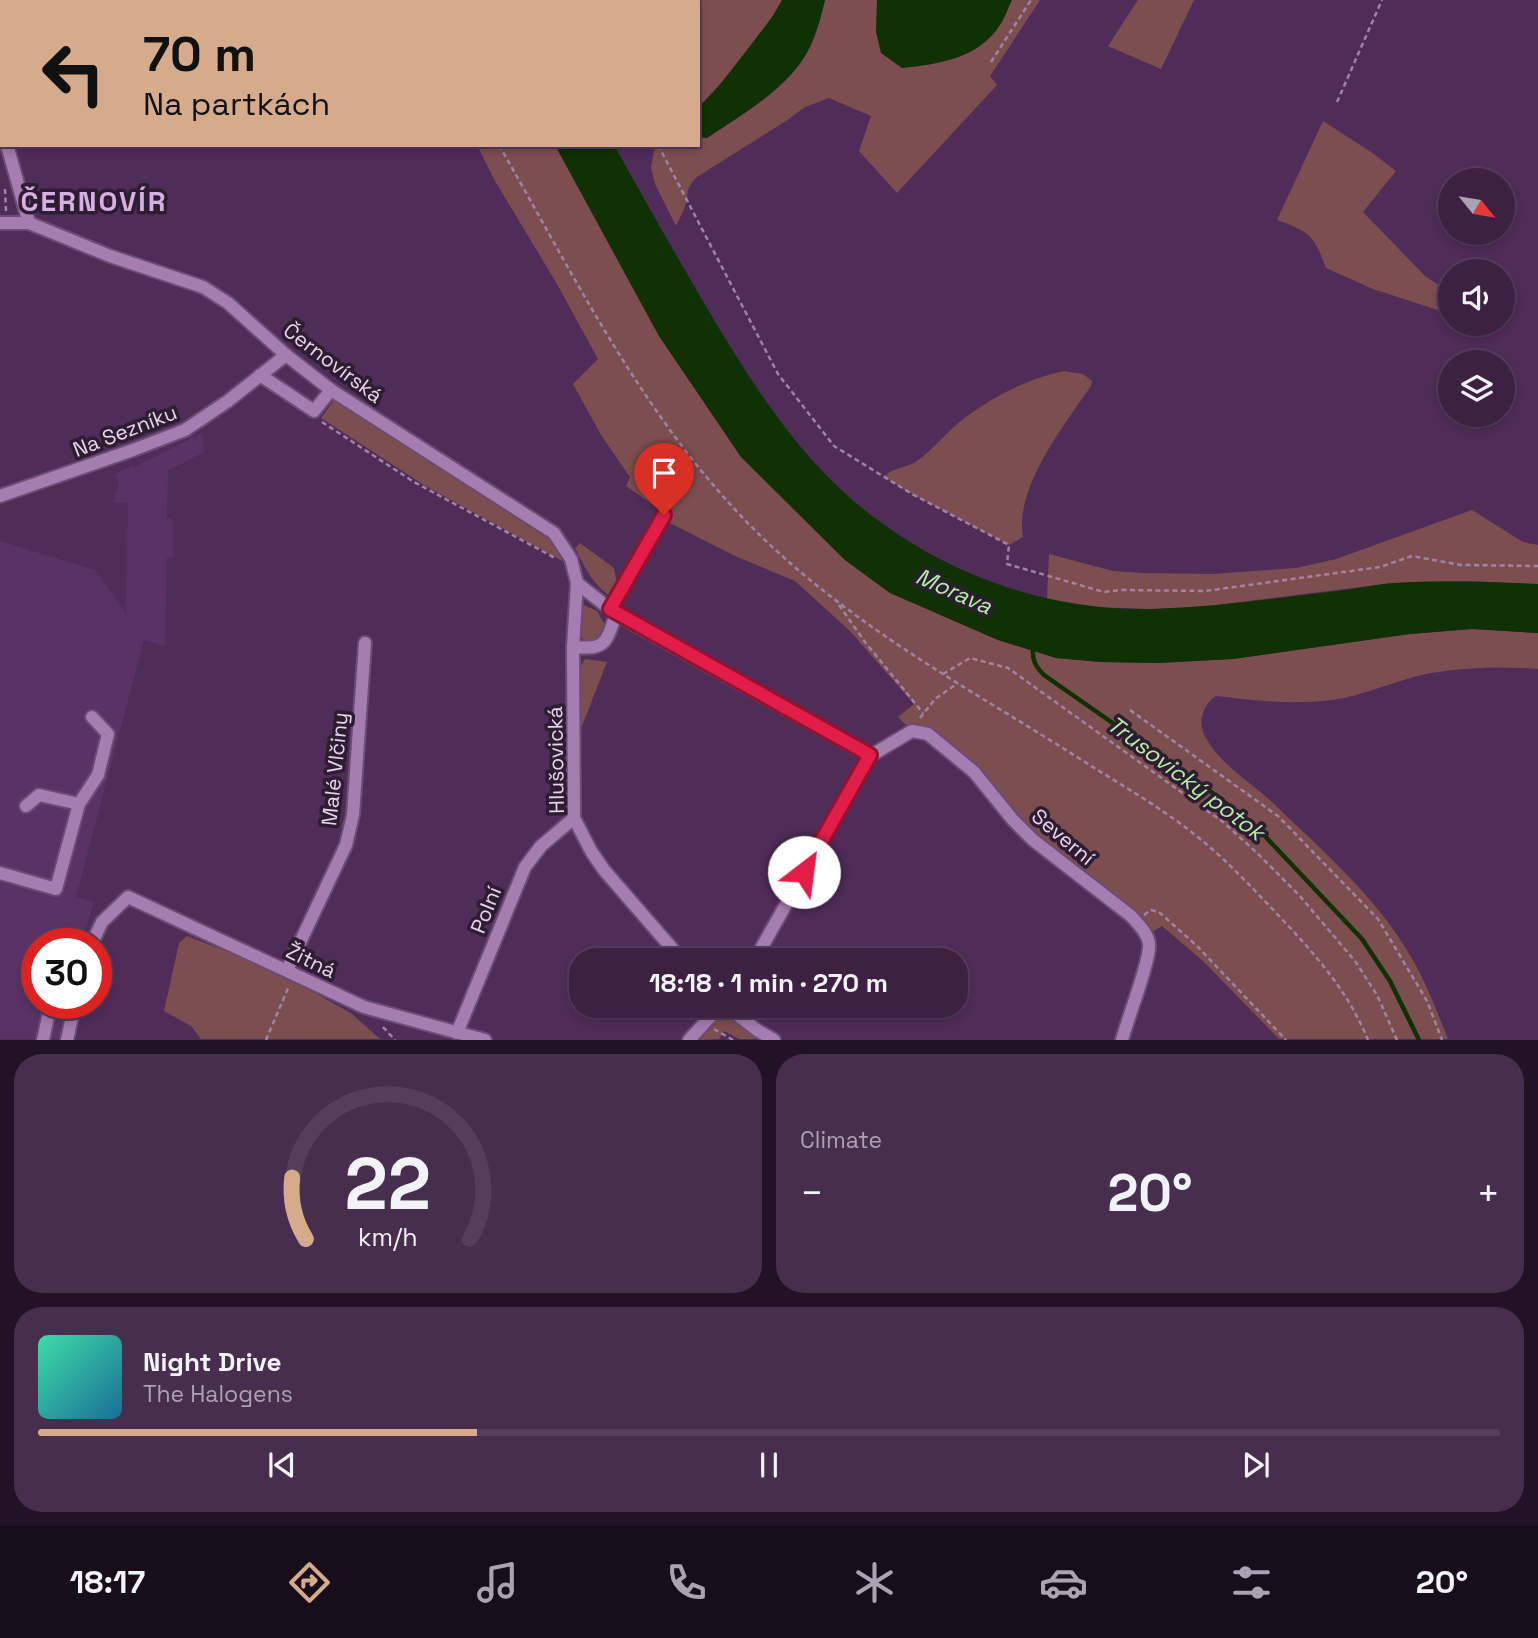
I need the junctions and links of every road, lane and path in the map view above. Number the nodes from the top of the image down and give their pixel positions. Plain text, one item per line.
1 (1031, 0) edge
2 (1382, 0) edge
3 (991, 62) dead end
4 (1337, 102) dead end
5 (9, 147) edge
6 (500, 147) edge
7 (659, 147) edge
8 (5, 188) dead end
9 (2, 223) edge
10 (29, 223) junction
11 (286, 355) junction
12 (260, 375) junction
13 (331, 390) junction
14 (314, 411) junction
15 (690, 458) junction
16 (0, 496) edge
17 (664, 515) joint
18 (1538, 566) edge
19 (573, 568) junction
20 (577, 583) junction
21 (836, 601) junction
22 (613, 612) junction
23 (365, 643) dead end
24 (573, 647) junction
25 (943, 674) junction
26 (958, 683) junction
27 (1130, 710) dead end
28 (923, 713) junction
29 (92, 717) dead end
30 (914, 730) junction
31 (870, 755) junction
32 (79, 804) junction
33 (26, 806) dead end
34 (574, 818) junction
35 (0, 873) edge
36 (1135, 921) junction
37 (99, 928) edge
38 (672, 948) edge
39 (761, 948) edge
40 (291, 972) junction
41 (708, 1018) edge
42 (742, 1018) edge
43 (48, 1019) edge
44 (72, 1019) edge
45 (703, 1023) junction
46 (457, 1033) junction
47 (43, 1040) edge
48 (67, 1040) edge
49 (266, 1040) edge
50 (485, 1040) edge
51 (689, 1040) edge
52 (733, 1040) edge
53 (774, 1040) edge
54 (1122, 1040) edge
55 (1286, 1040) edge
56 (1368, 1040) edge
57 (1397, 1040) edge
58 (1442, 1040) edge

1 - 3 path
2 - 4 path
5 - 10 street
6 - 15 path
7 - 18 path
8 - 9 path
9 - 10 street
10 - 11 street, Černovírská
11 - 12 street, Na Sezníku
11 - 13 street, Černovírská
12 - 14 street
12 - 16 street, Na Sezníku
13 - 14 street
13 - 19 street, Černovírská
14 - 19 path
15 - 17 path
15 - 21 path
17 - 22 street
19 - 20 street, Černovírská
20 - 22 street
20 - 24 street, Hlušovická
21 - 25 path
21 - 28 path
22 - 24 street
22 - 31 street
23 - 40 street, Malé Vlčiny
24 - 34 street, Hlušovická
25 - 26 path
25 - 57 path
26 - 28 path
26 - 56 path
27 - 58 path
28 - 30 path
29 - 32 street
30 - 31 street
30 - 36 street, Severní
31 - 39 street
32 - 33 street
32 - 35 street
34 - 38 street, Hlušovická
34 - 46 street, Polní
36 - 54 street, Severní
36 - 55 path
37 - 40 street, Žitná
40 - 46 street, Žitná
40 - 49 path
41 - 45 street
42 - 53 street
43 - 47 street
44 - 48 street
45 - 51 street
45 - 52 path
46 - 50 street, Žitná

